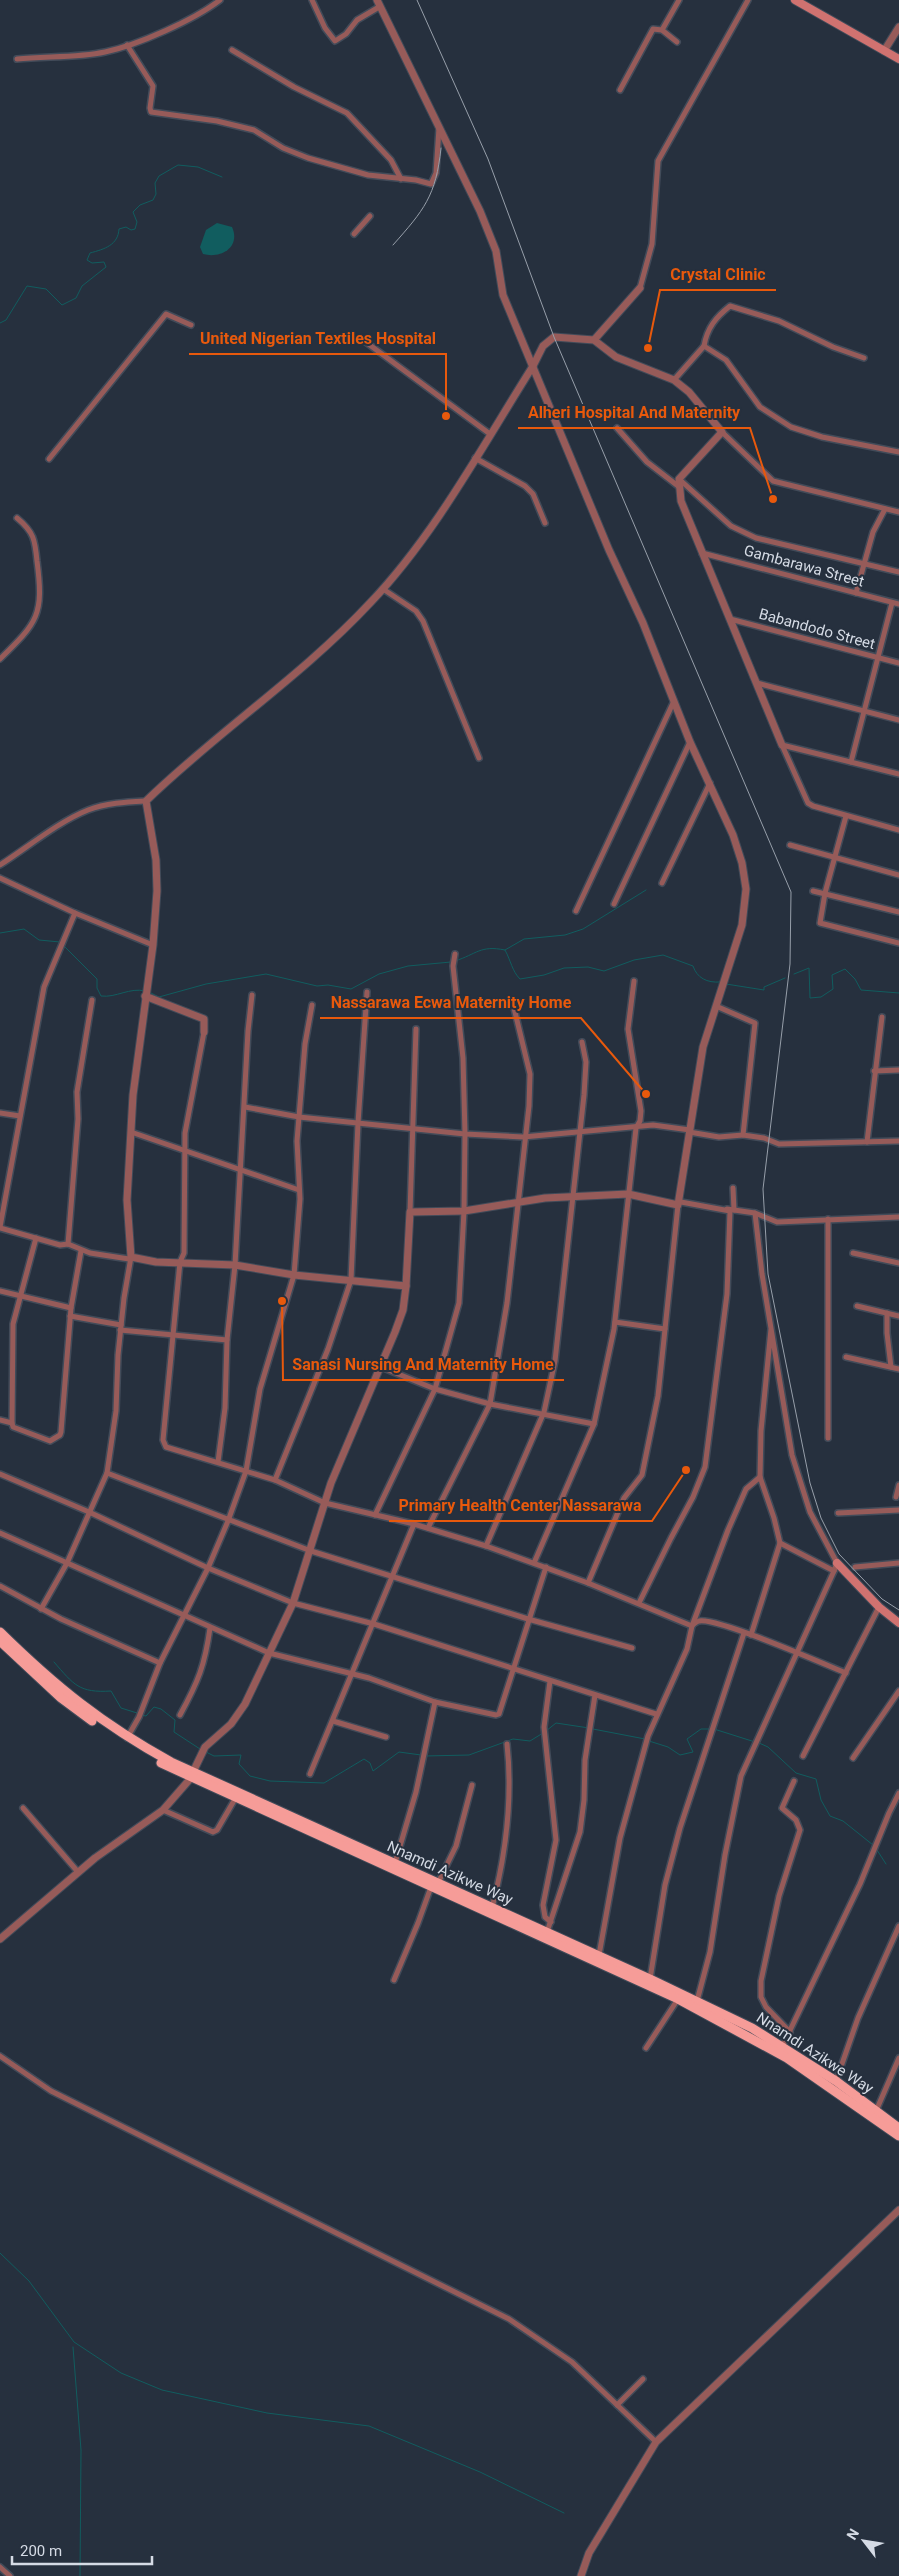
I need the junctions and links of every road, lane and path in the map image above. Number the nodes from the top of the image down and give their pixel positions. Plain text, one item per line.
1 (220, 0) edge
2 (312, 0) edge
3 (679, 0) edge
4 (748, 0) edge
5 (795, 0) edge
6 (378, 3) edge
7 (662, 30) junction
8 (898, 30) edge
9 (677, 42) dead end
10 (128, 45) junction
11 (232, 50) dead end
12 (884, 51) junction
13 (17, 59) dead end
14 (899, 59) edge
15 (620, 90) dead end
16 (438, 127) junction
17 (401, 179) junction
18 (370, 216) dead end
19 (354, 234) dead end
20 (640, 288) joint
21 (191, 325) dead end
22 (363, 340) dead end
23 (594, 340) junction
24 (704, 346) junction
25 (864, 358) dead end
26 (533, 366) junction
27 (674, 380) junction
28 (617, 428) dead end
29 (722, 432) junction
30 (490, 434) junction
31 (899, 452) edge
32 (474, 458) junction
33 (49, 459) dead end
34 (679, 483) junction
35 (885, 509) junction
36 (899, 512) edge
37 (17, 518) dead end
38 (544, 523) dead end
39 (702, 552) junction
40 (864, 563) junction
41 (899, 572) edge
42 (383, 589) junction
43 (856, 593) junction
44 (892, 603) junction
45 (899, 604) edge
46 (730, 619) junction
47 (879, 658) junction
48 (0, 659) edge
49 (899, 663) edge
50 (757, 684) junction
51 (674, 701) junction
52 (864, 711) junction
53 (899, 720) edge
54 (690, 742) junction
55 (782, 745) junction
56 (479, 758) dead end
57 (851, 762) junction
58 (899, 774) edge
59 (710, 782) junction
60 (146, 801) junction
61 (846, 816) junction
62 (899, 830) edge
63 (790, 845) dead end
64 (836, 857) junction
65 (0, 865) edge
66 (899, 874) edge
67 (0, 878) edge
68 (662, 883) dead end
69 (813, 891) dead end
70 (825, 893) junction
71 (614, 904) dead end
72 (576, 912) dead end
73 (899, 912) edge
74 (75, 913) junction
75 (899, 943) edge
76 (153, 945) junction
77 (454, 954) dead end
78 (634, 981) dead end
79 (367, 992) dead end
80 (252, 994) dead end
81 (145, 996) junction
82 (92, 1000) dead end
83 (312, 1005) dead end
84 (716, 1006) junction
85 (514, 1008) dead end
86 (882, 1016) dead end
87 (416, 1029) dead end
88 (204, 1032) joint
89 (582, 1042) dead end
90 (899, 1070) edge
91 (874, 1071) junction
92 (245, 1107) junction
93 (0, 1112) edge
94 (20, 1116) junction
95 (299, 1116) junction
96 (358, 1122) junction
97 (412, 1128) junction
98 (636, 1128) junction
99 (690, 1131) junction
100 (131, 1132) junction
101 (580, 1132) junction
102 (466, 1134) junction
103 (743, 1135) junction
104 (523, 1137) junction
105 (899, 1141) edge
106 (867, 1142) junction
107 (185, 1150) junction
108 (241, 1172) junction
109 (733, 1188) dead end
110 (299, 1190) junction
111 (628, 1194) junction
112 (574, 1196) junction
113 (517, 1203) junction
114 (679, 1203) junction
115 (727, 1209) junction
116 (734, 1210) junction
117 (464, 1211) junction
118 (410, 1212) junction
119 (755, 1212) junction
120 (899, 1217) edge
121 (828, 1219) junction
122 (0, 1228) edge
123 (36, 1238) junction
124 (68, 1244) junction
125 (81, 1251) junction
126 (854, 1253) dead end
127 (130, 1258) junction
128 (180, 1262) junction
129 (899, 1263) edge
130 (236, 1265) junction
131 (294, 1275) junction
132 (351, 1280) junction
133 (406, 1286) junction
134 (0, 1291) edge
135 (19, 1295) junction
136 (857, 1306) dead end
137 (71, 1308) junction
138 (887, 1313) junction
139 (70, 1316) junction
140 (899, 1316) edge
141 (615, 1322) junction
142 (120, 1328) junction
143 (665, 1329) junction
144 (771, 1329) junction
145 (174, 1335) junction
146 (226, 1340) junction
147 (846, 1357) dead end
148 (381, 1367) junction
149 (891, 1368) junction
150 (899, 1369) edge
151 (434, 1389) junction
152 (490, 1404) junction
153 (544, 1412) junction
154 (0, 1420) edge
155 (12, 1423) junction
156 (594, 1424) junction
157 (828, 1438) dead end
158 (218, 1462) junction
159 (246, 1471) junction
160 (106, 1473) junction
161 (0, 1474) edge
162 (760, 1478) junction
163 (275, 1480) junction
164 (899, 1485) edge
165 (896, 1498) dead end
166 (326, 1503) junction
167 (899, 1510) edge
168 (89, 1512) junction
169 (838, 1514) dead end
170 (375, 1515) junction
171 (228, 1521) junction
172 (414, 1524) junction
173 (428, 1528) junction
174 (0, 1533) edge
175 (780, 1544) junction
176 (486, 1546) junction
177 (311, 1551) junction
178 (67, 1563) junction
179 (534, 1563) junction
180 (899, 1563) edge
181 (546, 1567) junction
182 (835, 1567) junction
183 (855, 1567) dead end
184 (208, 1568) junction
185 (392, 1576) junction
186 (588, 1583) junction
187 (0, 1586) edge
188 (292, 1603) junction
189 (639, 1603) junction
190 (879, 1607) junction
191 (41, 1609) junction
192 (182, 1616) junction
193 (528, 1620) junction
194 (899, 1623) edge
195 (374, 1624) junction
196 (692, 1626) junction
197 (210, 1628) junction
198 (0, 1632) edge
199 (744, 1633) junction
200 (751, 1635) junction
201 (0, 1641) edge
202 (632, 1648) dead end
203 (797, 1652) junction
204 (269, 1654) junction
205 (160, 1663) junction
206 (514, 1670) junction
207 (351, 1674) junction
208 (846, 1674) junction
209 (550, 1682) junction
210 (899, 1692) edge
211 (595, 1695) junction
212 (435, 1702) junction
213 (656, 1714) junction
214 (180, 1715) dead end
215 (333, 1720) junction
216 (386, 1737) dead end
217 (127, 1738) junction
218 (507, 1744) dead end
219 (803, 1756) dead end
220 (853, 1758) dead end
221 (310, 1774) dead end
222 (191, 1775) junction
223 (794, 1780) dead end
224 (472, 1785) dead end
225 (899, 1793) edge
226 (235, 1799) junction
227 (23, 1808) dead end
228 (163, 1810) junction
229 (395, 1863) junction
230 (78, 1872) junction
231 (434, 1885) junction
232 (492, 1908) junction
233 (551, 1922) junction
234 (899, 1926) edge
235 (547, 1932) junction
236 (0, 1939) edge
237 (599, 1956) junction
238 (650, 1979) junction
239 (394, 1980) dead end
240 (678, 1999) junction
241 (697, 2000) junction
242 (790, 2032) junction
243 (782, 2047) junction
244 (646, 2048) dead end
245 (0, 2056) edge
246 (899, 2058) edge
247 (836, 2081) junction
248 (876, 2110) junction
249 (899, 2128) edge
250 (899, 2136) edge
251 (899, 2210) edge
252 (643, 2379) dead end
253 (617, 2405) junction
254 (656, 2442) junction
255 (0, 2567) edge
256 (10, 2576) edge
257 (581, 2576) edge

1 - 10 street
2 - 6 street
3 - 7 street
4 - 20 street
5 - 12 main road
6 - 16 street
7 - 9 street
7 - 15 street
8 - 12 street
10 - 13 street
10 - 17 street
11 - 17 street
12 - 14 main road
16 - 17 street
16 - 26 street
18 - 19 street
20 - 23 street
21 - 33 street
22 - 30 street
23 - 26 street
23 - 27 street
24 - 25 street
24 - 27 street
24 - 31 street
26 - 30 street
26 - 51 street
27 - 29 street
28 - 34 street
29 - 34 street
29 - 35 street
30 - 32 street
32 - 38 street
32 - 42 street
34 - 39 street
34 - 40 street
35 - 36 street
35 - 40 street
37 - 48 street
39 - 43 street, Gambarawa Street
39 - 46 street
40 - 41 street
40 - 43 street
42 - 56 street
42 - 60 street
43 - 44 street, Gambarawa Street
44 - 45 street, Gambarawa Street
44 - 47 street
46 - 47 street, Babandodo Street
46 - 50 street
47 - 49 street, Babandodo Street
47 - 52 street
50 - 52 street
50 - 55 street
51 - 54 street
51 - 72 street
52 - 53 street
52 - 57 street
54 - 59 street
54 - 71 street
55 - 57 street
55 - 61 street
57 - 58 street
59 - 68 street
59 - 84 street
60 - 65 street
60 - 76 street
61 - 62 street
61 - 64 street
63 - 64 street
64 - 66 street
64 - 70 street
67 - 74 street
69 - 70 street
70 - 73 street
70 - 75 street
74 - 76 street
74 - 94 street
76 - 81 street
77 - 102 street
78 - 98 street
79 - 96 street
80 - 92 street
81 - 88 street
81 - 100 street
82 - 124 street
83 - 95 street
84 - 99 street
84 - 103 street
85 - 104 street
86 - 91 street
87 - 97 street
88 - 107 street
89 - 101 street
90 - 91 street
91 - 106 street
92 - 95 street
92 - 108 street
93 - 94 street
94 - 122 street
95 - 96 street
95 - 110 street
96 - 97 street
96 - 132 street
97 - 102 street
97 - 118 street
98 - 99 street
98 - 101 street
98 - 111 street
99 - 103 street
99 - 114 street
100 - 107 street
100 - 127 street
101 - 104 street
101 - 112 street
102 - 104 street
102 - 117 street
103 - 106 street
104 - 113 street
105 - 106 street
107 - 108 street
107 - 128 street
108 - 110 street
108 - 130 street
109 - 116 street
110 - 131 street
111 - 112 street
111 - 114 street
111 - 141 street
112 - 113 street
112 - 153 street
113 - 117 street
113 - 152 street
114 - 115 street
114 - 143 street
115 - 116 street
115 - 189 street
116 - 119 street
117 - 118 street
117 - 151 street
118 - 133 street
119 - 121 street
119 - 144 street
120 - 121 street
121 - 157 street
122 - 123 street
123 - 124 street
123 - 135 street
124 - 125 street
125 - 127 street
125 - 137 street
126 - 129 street
127 - 128 street
127 - 142 street
128 - 130 street
128 - 145 street
130 - 131 street
130 - 146 street
131 - 132 street
131 - 159 street
132 - 133 street
132 - 163 street
133 - 148 street
134 - 135 street
135 - 137 street
135 - 155 street
136 - 138 street
137 - 139 street
138 - 140 street
138 - 149 street
139 - 142 street
139 - 155 street
141 - 143 street
141 - 156 street
142 - 145 street
142 - 160 street
143 - 186 street
144 - 162 street
144 - 182 street
145 - 146 street
145 - 158 street
146 - 158 street
147 - 149 street
148 - 151 street
148 - 166 street
149 - 150 street
151 - 152 street
151 - 170 street
152 - 153 street
152 - 173 street
153 - 156 street
153 - 176 street
154 - 155 street
156 - 179 street
158 - 159 street
159 - 163 street
159 - 171 street
160 - 168 street
160 - 171 street
161 - 168 street
162 - 175 street
162 - 196 street
163 - 166 street
164 - 165 street
166 - 170 street
166 - 177 street
167 - 169 street
168 - 178 street
168 - 184 street
170 - 172 street
171 - 177 street
171 - 184 street
172 - 173 street
172 - 185 street
173 - 176 street
174 - 178 street
175 - 182 street
175 - 200 street
176 - 179 street
177 - 185 street
177 - 188 street
178 - 191 street
178 - 192 street
179 - 181 street
180 - 183 street
181 - 186 street
181 - 193 street
182 - 190 main road
182 - 203 street
184 - 188 street
184 - 192 street
185 - 193 street
185 - 195 street
186 - 189 street
187 - 191 street
188 - 195 street
188 - 204 street
189 - 196 street
190 - 194 main road
190 - 208 street
191 - 205 street
192 - 197 street
192 - 205 street
193 - 202 street
193 - 206 street
195 - 206 street
195 - 207 street
196 - 199 street
196 - 213 street
197 - 204 street
197 - 214 street
198 - 217 highway, Nnamdi Azikwe Way
199 - 200 street
199 - 238 street
200 - 203 street
201 - 222 highway, Nnamdi Azikwe Way
203 - 208 street
203 - 241 street
204 - 207 street
204 - 222 street
205 - 217 street
206 - 209 street
206 - 212 street
207 - 212 street
207 - 215 street
208 - 219 street
209 - 211 street
209 - 233 street
210 - 220 street
211 - 213 street
211 - 233 street
212 - 229 street
213 - 237 street
215 - 216 street
215 - 221 street
217 - 222 highway, Nnamdi Azikwe Way
218 - 232 street
222 - 226 highway, Nnamdi Azikwe Way
222 - 228 street
222 - 229 highway, Nnamdi Azikwe Way
223 - 242 street
224 - 231 street
225 - 242 street
226 - 228 street
226 - 231 highway, Nnamdi Azikwe Way
227 - 230 street
228 - 230 street
229 - 231 highway, Nnamdi Azikwe Way
230 - 236 street
231 - 232 highway, Nnamdi Azikwe Way
231 - 239 street
231 - 240 highway, Nnamdi Azikwe Way
232 - 235 highway, Nnamdi Azikwe Way
233 - 235 street
234 - 247 street
235 - 237 highway, Nnamdi Azikwe Way
237 - 238 highway, Nnamdi Azikwe Way
238 - 241 highway, Nnamdi Azikwe Way
240 - 244 street
240 - 250 highway, Nnamdi Azikwe Way
241 - 243 highway, Nnamdi Azikwe Way
242 - 243 street
243 - 247 highway, Nnamdi Azikwe Way
245 - 253 street
246 - 248 street
247 - 248 highway, Nnamdi Azikwe Way
248 - 249 highway, Nnamdi Azikwe Way
251 - 254 street
252 - 253 street
253 - 254 street
254 - 257 street
255 - 256 street

